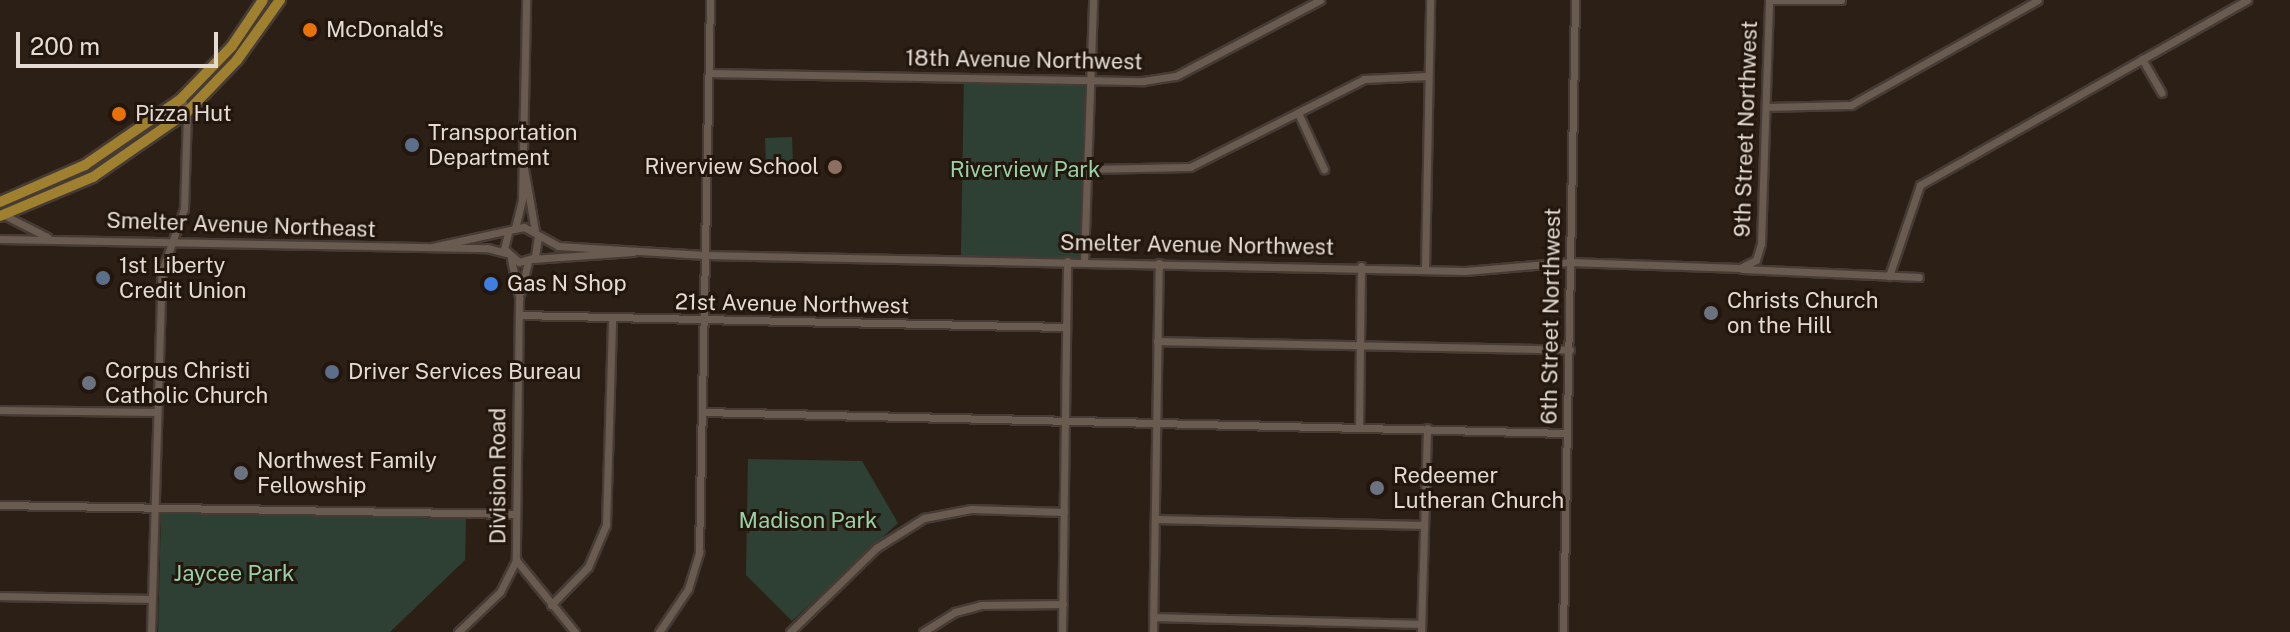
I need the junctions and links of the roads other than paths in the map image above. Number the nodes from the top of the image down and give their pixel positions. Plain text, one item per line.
1 (263, 0) edge
2 (280, 0) edge
3 (526, 0) edge
4 (710, 0) edge
5 (1093, 0) edge
6 (1320, 0) edge
7 (1430, 0) edge
8 (1575, 0) edge
9 (1769, 0) edge
10 (1841, 0) edge
11 (2038, 0) edge
12 (2247, 0) edge
13 (2142, 59) junction
14 (709, 73) junction
15 (1428, 76) junction
16 (1091, 81) junction
17 (2162, 93) dead end
18 (181, 99) junction
19 (1766, 107) junction
20 (187, 112) junction
21 (1298, 113) junction
22 (522, 165) junction
23 (1088, 169) junction
24 (1324, 169) dead end
25 (0, 202) edge
26 (2, 215) edge
27 (512, 230) junction
28 (536, 235) junction
29 (49, 238) junction
30 (0, 239) edge
31 (175, 240) junction
32 (432, 247) junction
33 (635, 252) junction
34 (705, 255) junction
35 (508, 256) junction
36 (530, 260) junction
37 (1756, 260) joint
38 (1067, 261) junction
39 (1084, 261) junction
40 (1569, 262) junction
41 (1159, 263) junction
42 (1361, 266) junction
43 (1740, 268) junction
44 (1425, 269) junction
45 (1889, 276) junction
46 (1919, 277) dead end
47 (519, 298) junction
48 (519, 315) junction
49 (612, 319) junction
50 (705, 320) junction
51 (1065, 327) junction
52 (1157, 341) junction
53 (1360, 345) junction
54 (1570, 350) junction
55 (0, 410) edge
56 (155, 412) junction
57 (702, 412) junction
58 (1062, 420) junction
59 (1158, 421) junction
60 (1359, 427) junction
61 (1427, 428) junction
62 (1567, 433) junction
63 (0, 505) edge
64 (153, 508) junction
65 (1064, 512) junction
66 (514, 514) junction
67 (1157, 519) junction
68 (1423, 525) junction
69 (516, 560) junction
70 (0, 596) edge
71 (151, 599) junction
72 (1063, 604) junction
73 (551, 605) junction
74 (1154, 617) junction
75 (1421, 628) edge
76 (151, 632) edge
77 (458, 632) edge
78 (575, 632) edge
79 (659, 632) edge
80 (790, 632) edge
81 (923, 632) edge
82 (1062, 632) edge
83 (1153, 632) edge
84 (1563, 632) edge

1 - 18 highway
2 - 20 highway
3 - 22 street
4 - 14 street
5 - 16 street
6 - 16 street, 18th Avenue Northwest
7 - 15 street
8 - 40 street, 6th Street Northwest
9 - 10 street
9 - 19 street, 9th Street Northwest
11 - 19 street
12 - 13 street
13 - 17 street
13 - 45 street
14 - 16 street, 18th Avenue Northwest
14 - 34 street
15 - 21 street
15 - 44 street
16 - 23 street
18 - 20 street
18 - 25 highway
19 - 37 street, 9th Street Northwest
20 - 26 highway
20 - 31 street
21 - 23 street
21 - 24 street
22 - 27 street
22 - 28 street
23 - 39 street
26 - 29 street, Smelter Avenue Northeast
27 - 28 street, Smelter Avenue Northwest
27 - 32 street, Smelter Avenue Northeast
27 - 35 street, Division Road
28 - 33 street, Smelter Avenue Northwest
28 - 36 street, Division Road
29 - 30 street, Smelter Avenue Northeast
29 - 31 street, Smelter Avenue Northeast
31 - 32 street, Smelter Avenue Northeast
31 - 56 street
32 - 35 street, Smelter Avenue Northeast
33 - 34 street, Smelter Avenue Northwest
33 - 36 street, Smelter Avenue Northwest
34 - 38 street, Smelter Avenue Northwest
34 - 50 street
35 - 36 street, Smelter Avenue Northeast
35 - 47 street, Division Road
36 - 47 street, Division Road
37 - 43 street, Smelter Avenue Northwest
38 - 39 street, Smelter Avenue Northwest
38 - 51 street
39 - 41 street, Smelter Avenue Northwest
40 - 43 street, Smelter Avenue Northwest
40 - 44 street, Smelter Avenue Northwest
40 - 54 street, 6th Street Northwest
41 - 42 street, Smelter Avenue Northwest
41 - 52 street
42 - 44 street, Smelter Avenue Northwest
42 - 53 street
43 - 45 street
45 - 46 street
47 - 48 street, Division Road
48 - 49 street, 21st Avenue Northwest
48 - 66 street, Division Road
49 - 50 street, 21st Avenue Northwest
49 - 73 street
50 - 51 street, 21st Avenue Northwest
50 - 57 street
51 - 58 street
52 - 53 street
52 - 59 street
53 - 54 street
53 - 60 street
54 - 62 street, 6th Street Northwest
55 - 56 street
56 - 64 street
57 - 58 street
57 - 79 street
58 - 59 street
58 - 65 street
59 - 60 street
59 - 67 street
60 - 61 street
61 - 62 street
61 - 68 street
62 - 84 street, 6th Street Northwest
63 - 64 street
64 - 66 street
64 - 71 street
65 - 72 street
65 - 80 street
66 - 69 street, Division Road
67 - 68 street
67 - 74 street
68 - 75 street
69 - 73 street, Division Road
69 - 77 street
70 - 71 street
71 - 76 street
72 - 81 street
72 - 82 street
73 - 78 street, Division Road
74 - 75 street
74 - 83 street

